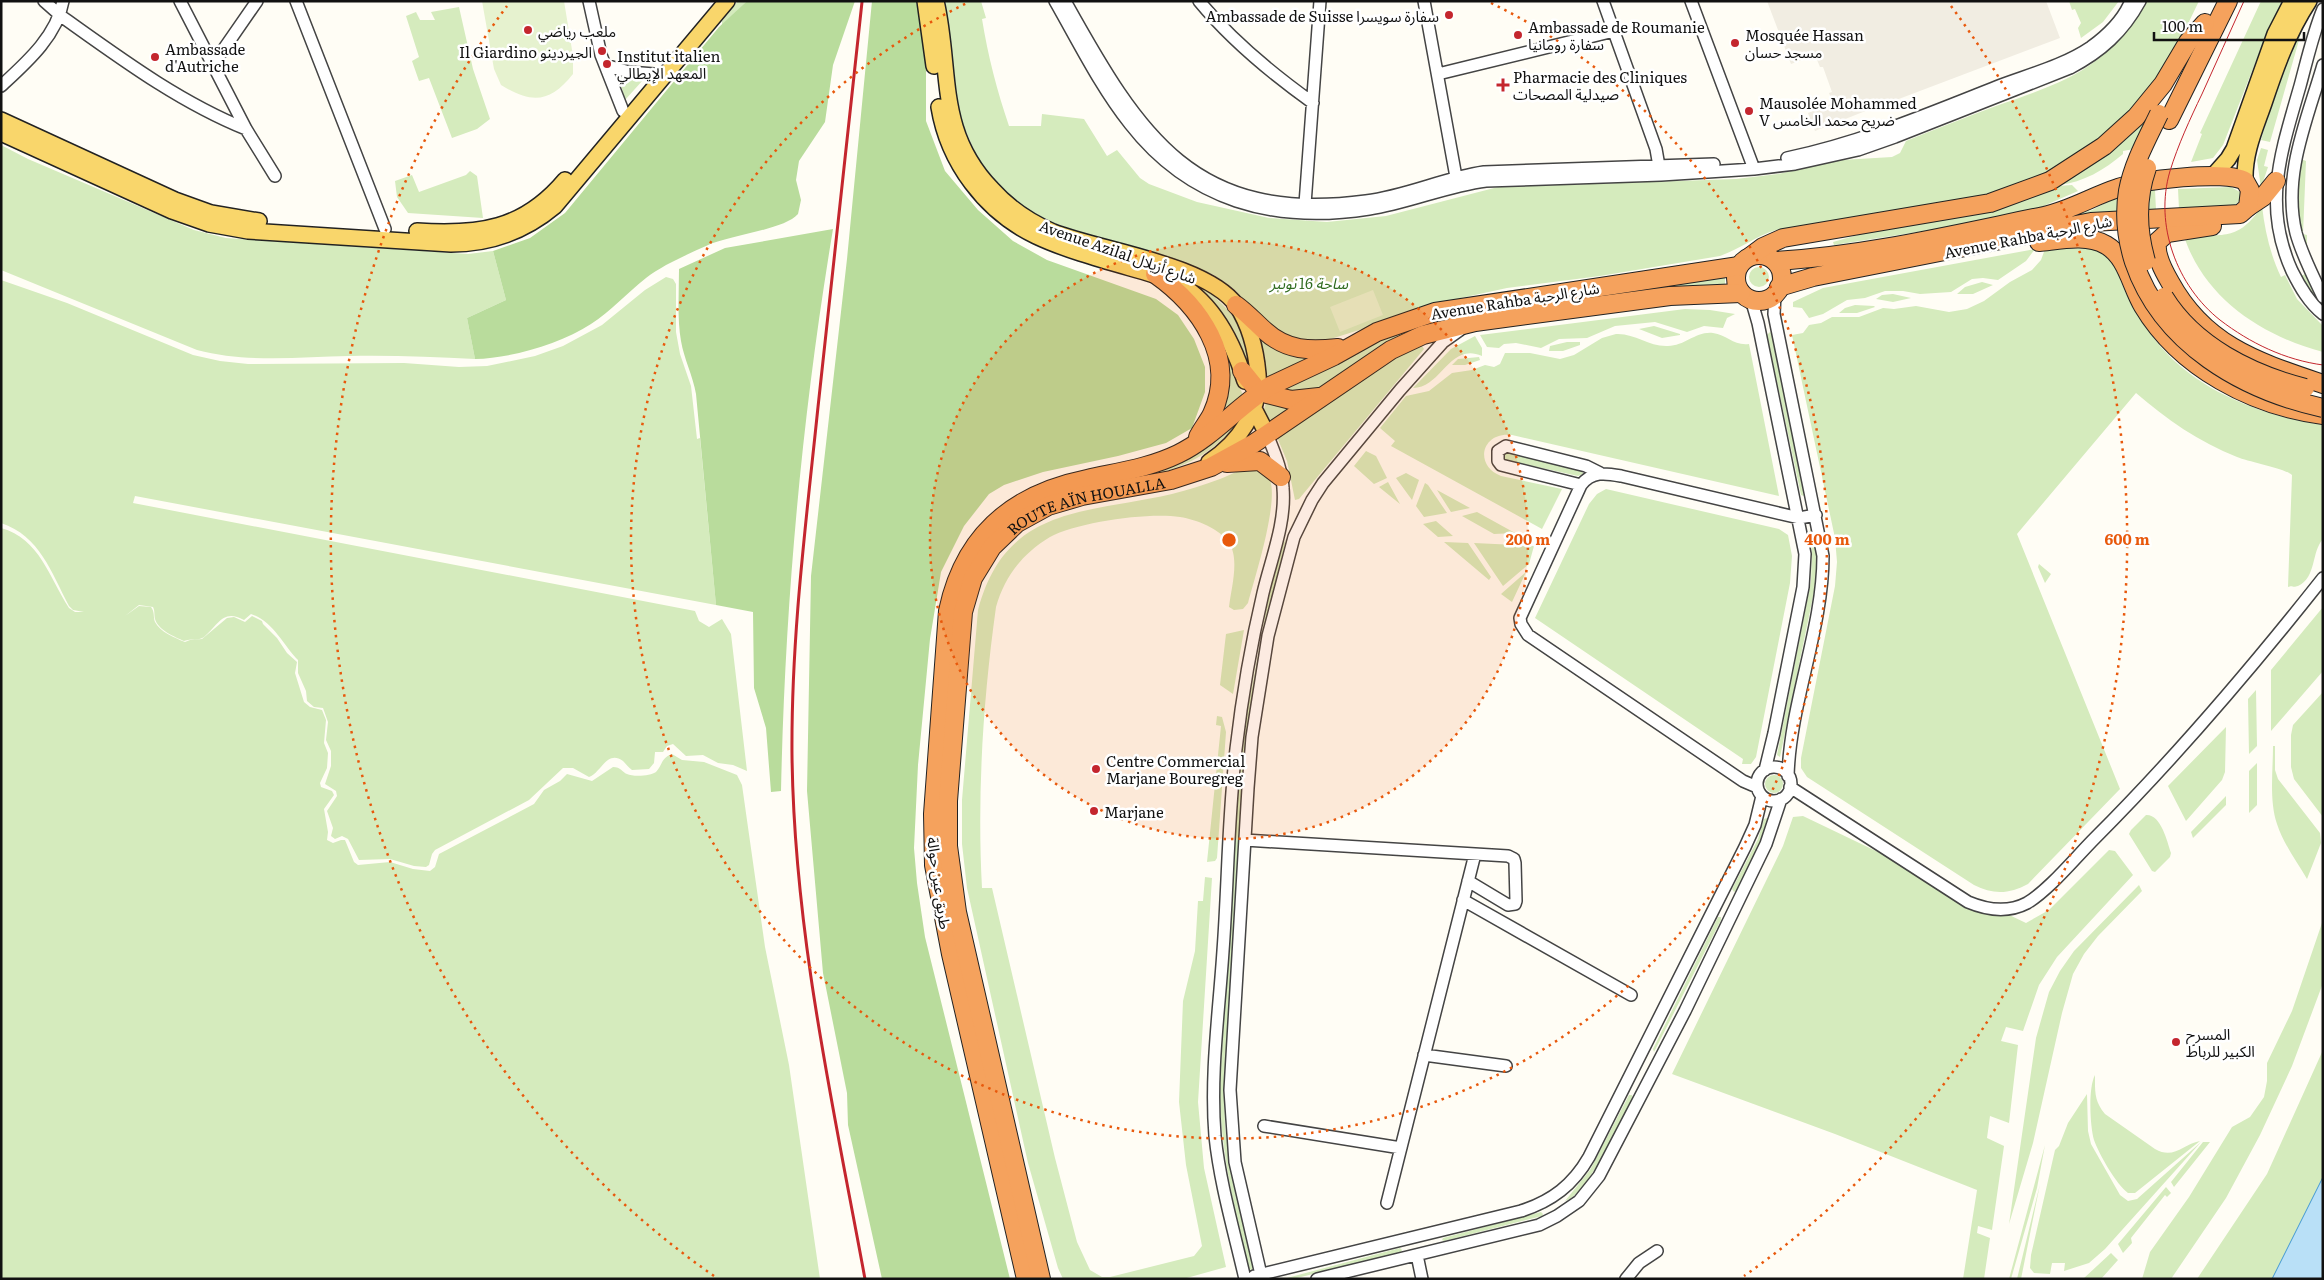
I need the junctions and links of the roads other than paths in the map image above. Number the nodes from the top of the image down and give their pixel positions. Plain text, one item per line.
1 (44, 1) edge
2 (63, 1) edge
3 (180, 1) edge
4 (257, 1) edge
5 (296, 1) edge
6 (589, 1) edge
7 (714, 1) edge
8 (727, 1) edge
9 (925, 1) edge
10 (936, 1) edge
11 (1055, 1) edge
12 (1065, 1) edge
13 (1198, 1) edge
14 (1320, 1) edge
15 (1424, 1) edge
16 (1603, 1) edge
17 (1691, 1) edge
18 (2131, 1) edge
19 (2140, 1) edge
20 (2214, 1) edge
21 (2228, 1) edge
22 (2292, 1) edge
23 (2309, 1) edge
24 (2323, 9) edge
25 (61, 16) junction
26 (2205, 24) junction
27 (1614, 31) junction
28 (605, 65) junction
29 (2323, 65) edge
30 (212, 66) junction
31 (654, 74) junction
32 (1438, 74) junction
33 (1, 86) edge
34 (1313, 103) junction
35 (623, 110) junction
36 (2164, 117) junction
37 (1, 120) edge
38 (246, 129) junction
39 (1894, 132) junction
40 (1, 133) edge
41 (1753, 166) junction
42 (1660, 171) junction
43 (275, 176) dead end
44 (1456, 177) junction
45 (2212, 177) junction
46 (2245, 181) junction
47 (2276, 181) junction
48 (1305, 204) junction
49 (2241, 211) junction
50 (385, 229) junction
51 (2006, 240) junction
52 (1745, 261) junction
53 (1775, 261) junction
54 (1154, 274) junction
55 (1777, 290) junction
56 (1746, 296) junction
57 (2323, 297) edge
58 (1236, 305) junction
59 (2323, 314) edge
60 (1475, 322) junction
61 (1351, 347) junction
62 (1242, 371) joint
63 (2323, 384) edge
64 (2323, 391) edge
65 (1322, 396) junction
66 (1254, 400) junction
67 (2323, 408) edge
68 (2323, 415) edge
69 (1267, 434) junction
70 (1193, 446) junction
71 (1221, 462) junction
72 (1600, 474) junction
73 (1282, 476) junction
74 (1179, 478) junction
75 (1581, 485) junction
76 (1045, 490) joint
77 (1816, 516) junction
78 (1799, 518) junction
79 (2323, 578) edge
80 (961, 630) joint
81 (1764, 770) junction
82 (1789, 781) junction
83 (1760, 792) junction
84 (1781, 799) junction
85 (1245, 840) junction
86 (1475, 854) junction
87 (1468, 881) junction
88 (1463, 900) junction
89 (1718, 901) junction
90 (1734, 910) junction
91 (1631, 995) dead end
92 (1424, 1056) junction
93 (1506, 1066) dead end
94 (1634, 1069) junction
95 (1650, 1078) junction
96 (1264, 1126) dead end
97 (1401, 1148) junction
98 (1547, 1201) junction
99 (1387, 1204) dead end
100 (1557, 1216) junction
101 (1657, 1251) dead end
102 (1417, 1255) junction
103 (1262, 1277) edge
104 (1026, 1279) edge
105 (1041, 1279) edge
106 (1244, 1279) edge
107 (1316, 1279) edge
108 (1422, 1279) edge
109 (1626, 1279) edge

1 - 25 street
2 - 25 street
3 - 30 street
4 - 30 street
5 - 50 street
6 - 28 street
7 - 31 main road
8 - 40 main road
9 - 54 main road, Avenue Azilal شارع أزيلال
10 - 58 main road, Avenue Azilal شارع أزيلال
11 - 42 street
12 - 48 street
13 - 34 street
14 - 34 street
15 - 32 street
16 - 27 street
17 - 41 street
18 - 39 street
19 - 39 street
20 - 26 highway
21 - 36 highway
22 - 45 main road
23 - 46 main road
24 - 47 street
25 - 33 street
25 - 38 street
26 - 36 highway
26 - 52 highway
27 - 32 street
27 - 42 street
28 - 31 street
28 - 35 street
29 - 57 street
30 - 38 street
31 - 35 main road
32 - 44 street
34 - 48 street
35 - 50 main road
36 - 64 highway, bridge
36 - 67 highway, bridge
37 - 50 main road
38 - 43 street
39 - 41 street
41 - 42 street
42 - 44 street
44 - 48 street
45 - 46 highway, Avenue Rahba شارع الرحبة
45 - 53 highway, Avenue Rahba شارع الرحبة
46 - 49 highway
47 - 49 highway
47 - 59 street
49 - 51 highway, Avenue Rahba شارع الرحبة
49 - 63 highway
51 - 55 highway, Avenue Rahba شارع الرحبة
51 - 68 highway
52 - 53 highway
52 - 56 highway
52 - 61 highway, Avenue Rahba شارع الرحبة
53 - 55 highway
54 - 62 main road, Avenue Azilal شارع أزيلال
54 - 70 highway
55 - 56 highway
55 - 77 street
56 - 60 highway, Avenue Rahba شارع الرحبة
56 - 78 street
58 - 61 highway
58 - 66 main road, Avenue Azilal شارع أزيلال
60 - 65 highway, Avenue Rahba شارع الرحبة
60 - 85 street
61 - 66 highway, Avenue Rahba شارع الرحبة
62 - 66 highway
65 - 66 highway
65 - 69 highway, Avenue Rahba شارع الرحبة
66 - 69 main road, Avenue Azilal شارع أزيلال
66 - 70 highway, ROUTE AÏN HOUALLA
66 - 74 main road
69 - 71 highway, ROUTE AÏN HOUALLA
69 - 73 street
70 - 76 highway, ROUTE AÏN HOUALLA
71 - 73 highway
71 - 74 highway, ROUTE AÏN HOUALLA
72 - 75 street
72 - 75 street
72 - 78 street
73 - 106 street
74 - 80 highway, ROUTE AÏN HOUALLA
75 - 83 street
76 - 104 highway, طريق عين حوالة
77 - 78 street
77 - 82 street
78 - 81 street
79 - 82 street
80 - 105 highway, طريق عين حوالة
81 - 82 street
81 - 83 street
82 - 84 street
83 - 84 street
83 - 89 street
84 - 90 street
85 - 86 street
85 - 103 street
86 - 87 street
86 - 87 street
87 - 88 street
88 - 91 street
88 - 92 street
89 - 90 street
89 - 94 street
90 - 95 street
92 - 93 street
92 - 97 street
94 - 95 street
94 - 98 street
95 - 100 street
96 - 97 street
97 - 99 street
98 - 100 street
98 - 103 street
100 - 102 street
101 - 109 street
102 - 107 street
102 - 108 street
103 - 106 street

